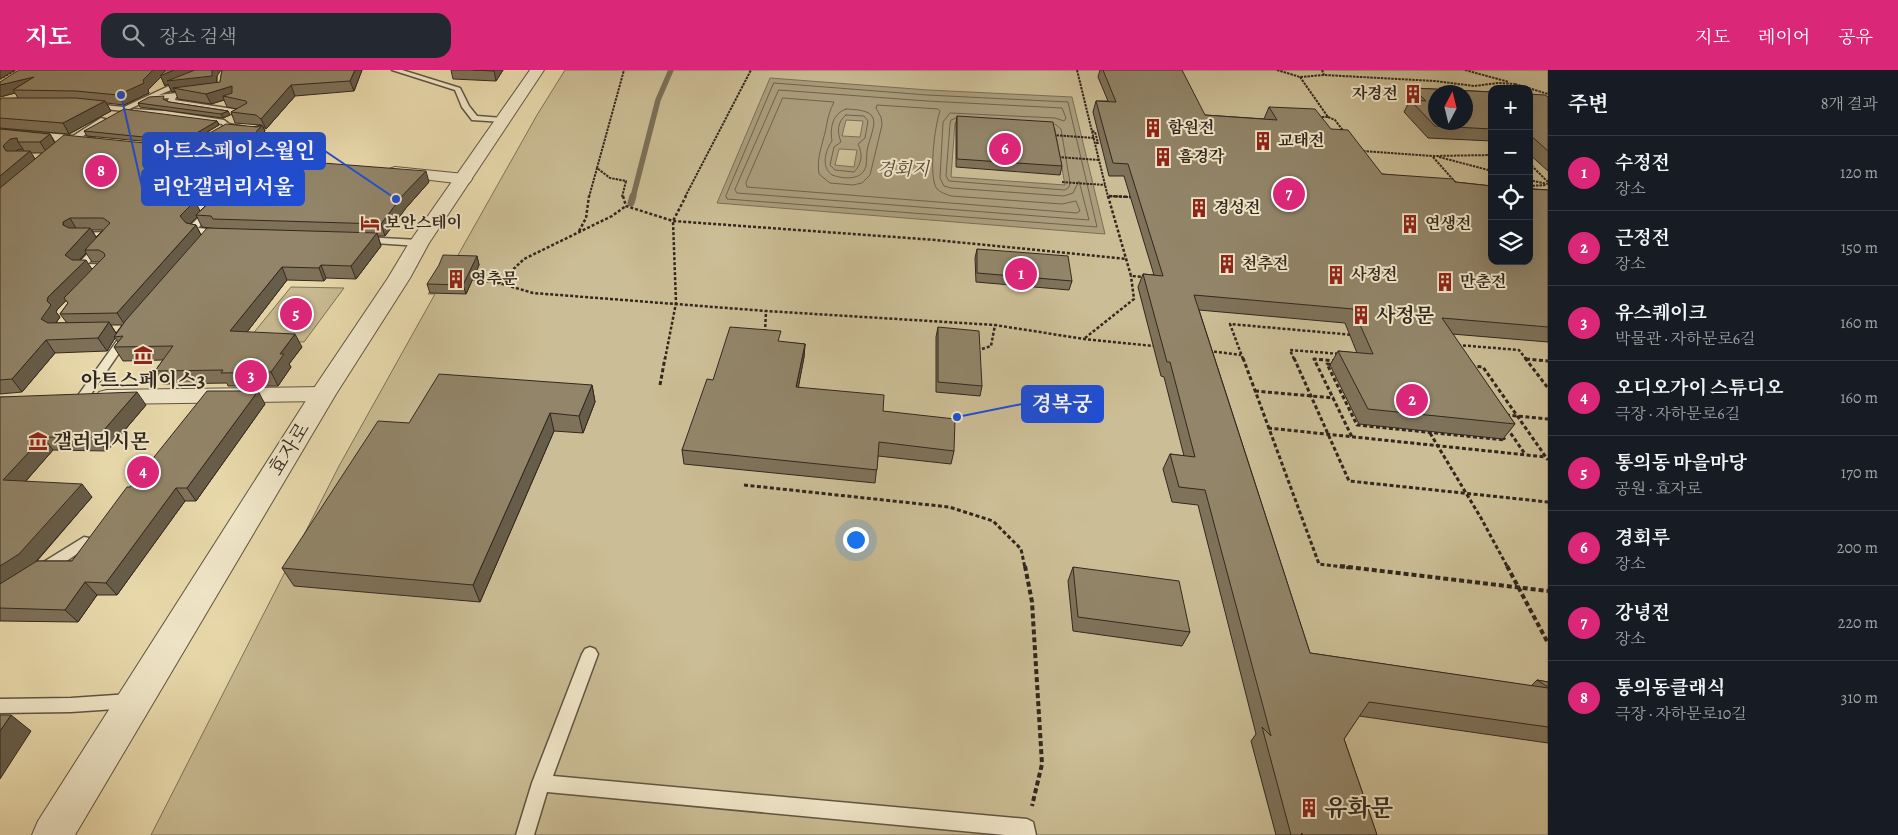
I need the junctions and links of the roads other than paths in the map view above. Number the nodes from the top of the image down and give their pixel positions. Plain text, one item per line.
1 (215, 70) edge
2 (395, 70) edge
3 (536, 70) edge
4 (162, 83) edge
5 (204, 92) edge
6 (174, 96) junction
7 (144, 98) junction
8 (225, 103) edge
9 (82, 106) edge
10 (211, 108) junction
11 (125, 109) junction
12 (503, 120) junction
13 (226, 124) junction
14 (252, 128) edge
15 (0, 133) edge
16 (70, 139) junction
17 (108, 143) edge
18 (166, 149) edge
19 (185, 151) junction
20 (54, 152) edge
21 (214, 154) edge
22 (378, 170) edge
23 (464, 179) junction
24 (191, 208) edge
25 (77, 235) edge
26 (212, 239) edge
27 (355, 240) edge
28 (419, 243) junction
29 (93, 280) edge
30 (120, 330) edge
31 (323, 394) junction
32 (74, 398) joint
33 (84, 542) edge
34 (31, 577) edge
35 (590, 654) dead end
36 (133, 700) junction
37 (0, 706) edge
38 (541, 783) junction
39 (1027, 832) edge
40 (52, 835) edge
41 (525, 835) edge

1 - 7 lane
2 - 12 lane
3 - 12 street, 효자로
4 - 7 lane
5 - 6 lane
6 - 7 lane
6 - 10 lane
7 - 11 lane
8 - 10 lane
9 - 11 lane
10 - 13 lane
11 - 13 lane
11 - 16 lane
12 - 23 street, 효자로
13 - 14 lane
13 - 19 lane
15 - 16 street
16 - 17 street
16 - 20 lane
18 - 19 street
19 - 21 street
22 - 23 street
23 - 28 street, 효자로
24 - 26 lane
25 - 29 lane
27 - 28 lane
28 - 31 street, 효자로
30 - 32 lane
31 - 32 street
31 - 36 street, 효자로
33 - 34 lane
35 - 38 lane
36 - 37 lane
36 - 40 street, 효자로
38 - 39 lane
38 - 41 lane

